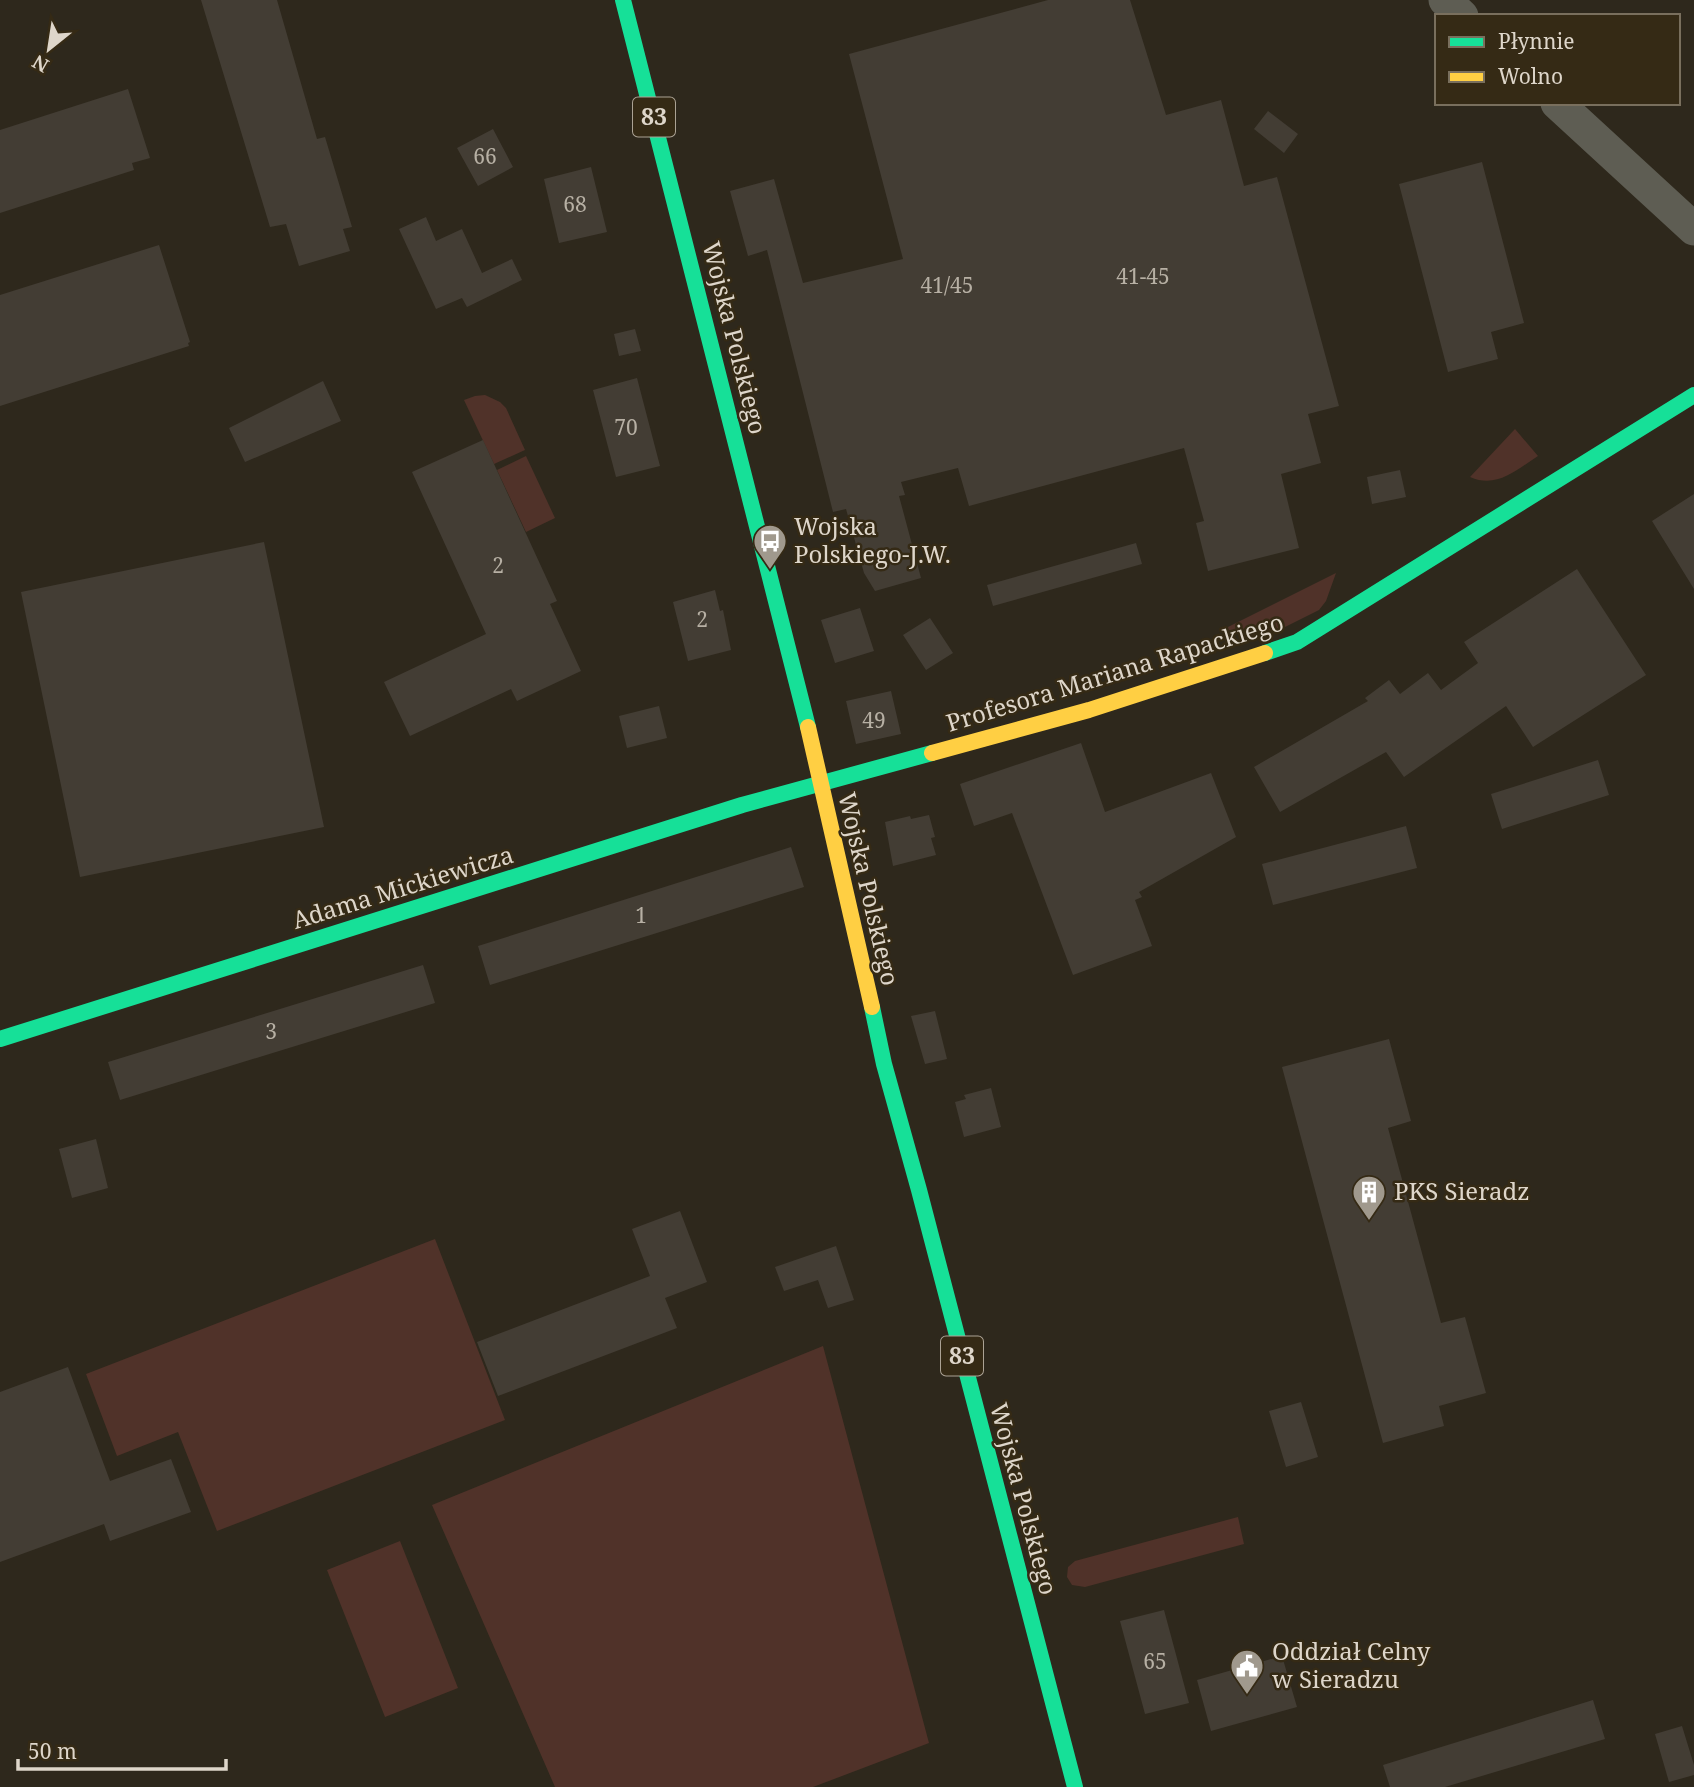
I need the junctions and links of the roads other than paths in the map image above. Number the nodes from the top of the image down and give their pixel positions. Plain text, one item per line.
1 (623, 0) edge
2 (1445, 0) edge
3 (1460, 14) edge
4 (1559, 105) edge
5 (1694, 229) edge
6 (1694, 395) edge
7 (821, 785) junction
8 (0, 1039) edge
9 (1075, 1787) edge

1 - 7 main road, Wojska Polskiego / 83
2 - 3 street
4 - 5 street
6 - 7 main road, Profesora Mariana Rapackiego
7 - 8 main road, Adama Mickiewicza
7 - 9 main road, Wojska Polskiego / 83

